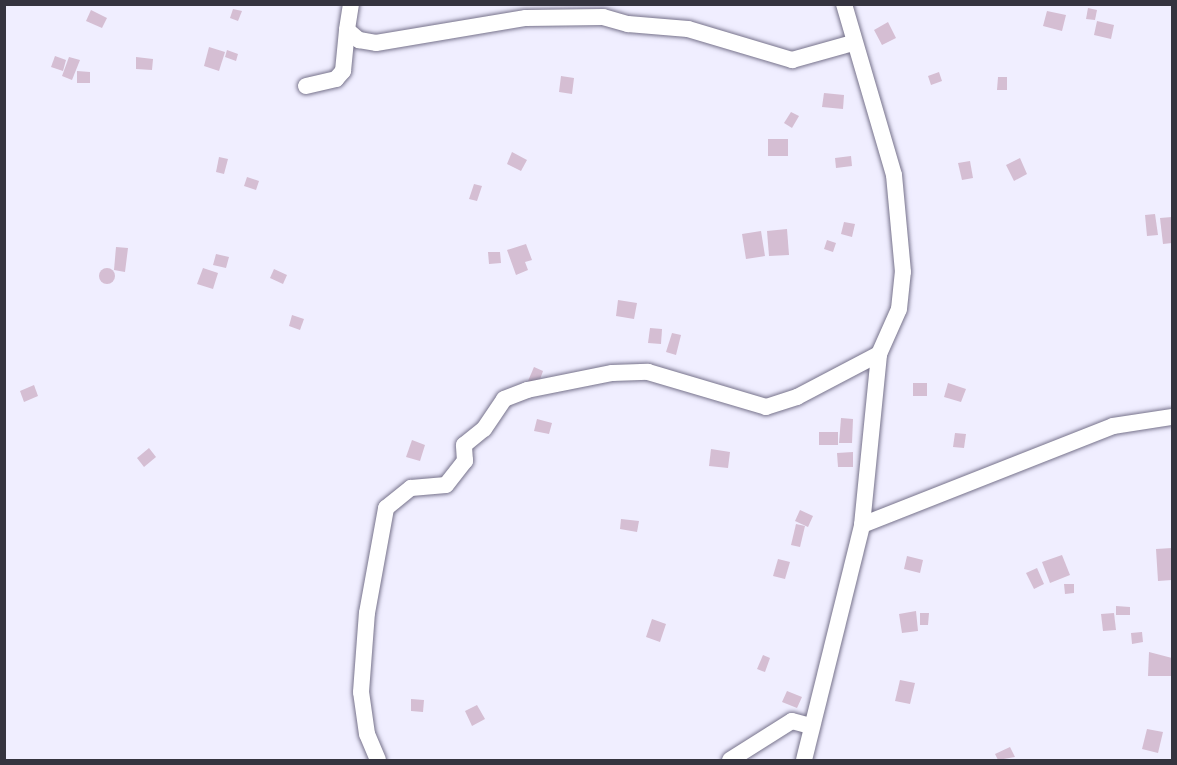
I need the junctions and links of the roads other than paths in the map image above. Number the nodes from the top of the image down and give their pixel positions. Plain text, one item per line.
1 (351, 4) edge
2 (844, 4) edge
3 (347, 30) junction
4 (853, 43) junction
5 (306, 86) dead end
6 (879, 354) junction
7 (1173, 417) edge
8 (862, 525) junction
9 (811, 726) junction
10 (378, 760) edge
11 (730, 760) edge
12 (804, 760) edge

1 - 3 street
2 - 4 street
3 - 4 street
3 - 5 street
4 - 6 street
6 - 8 street
6 - 10 street
7 - 8 street
8 - 9 street
9 - 11 street
9 - 12 street

